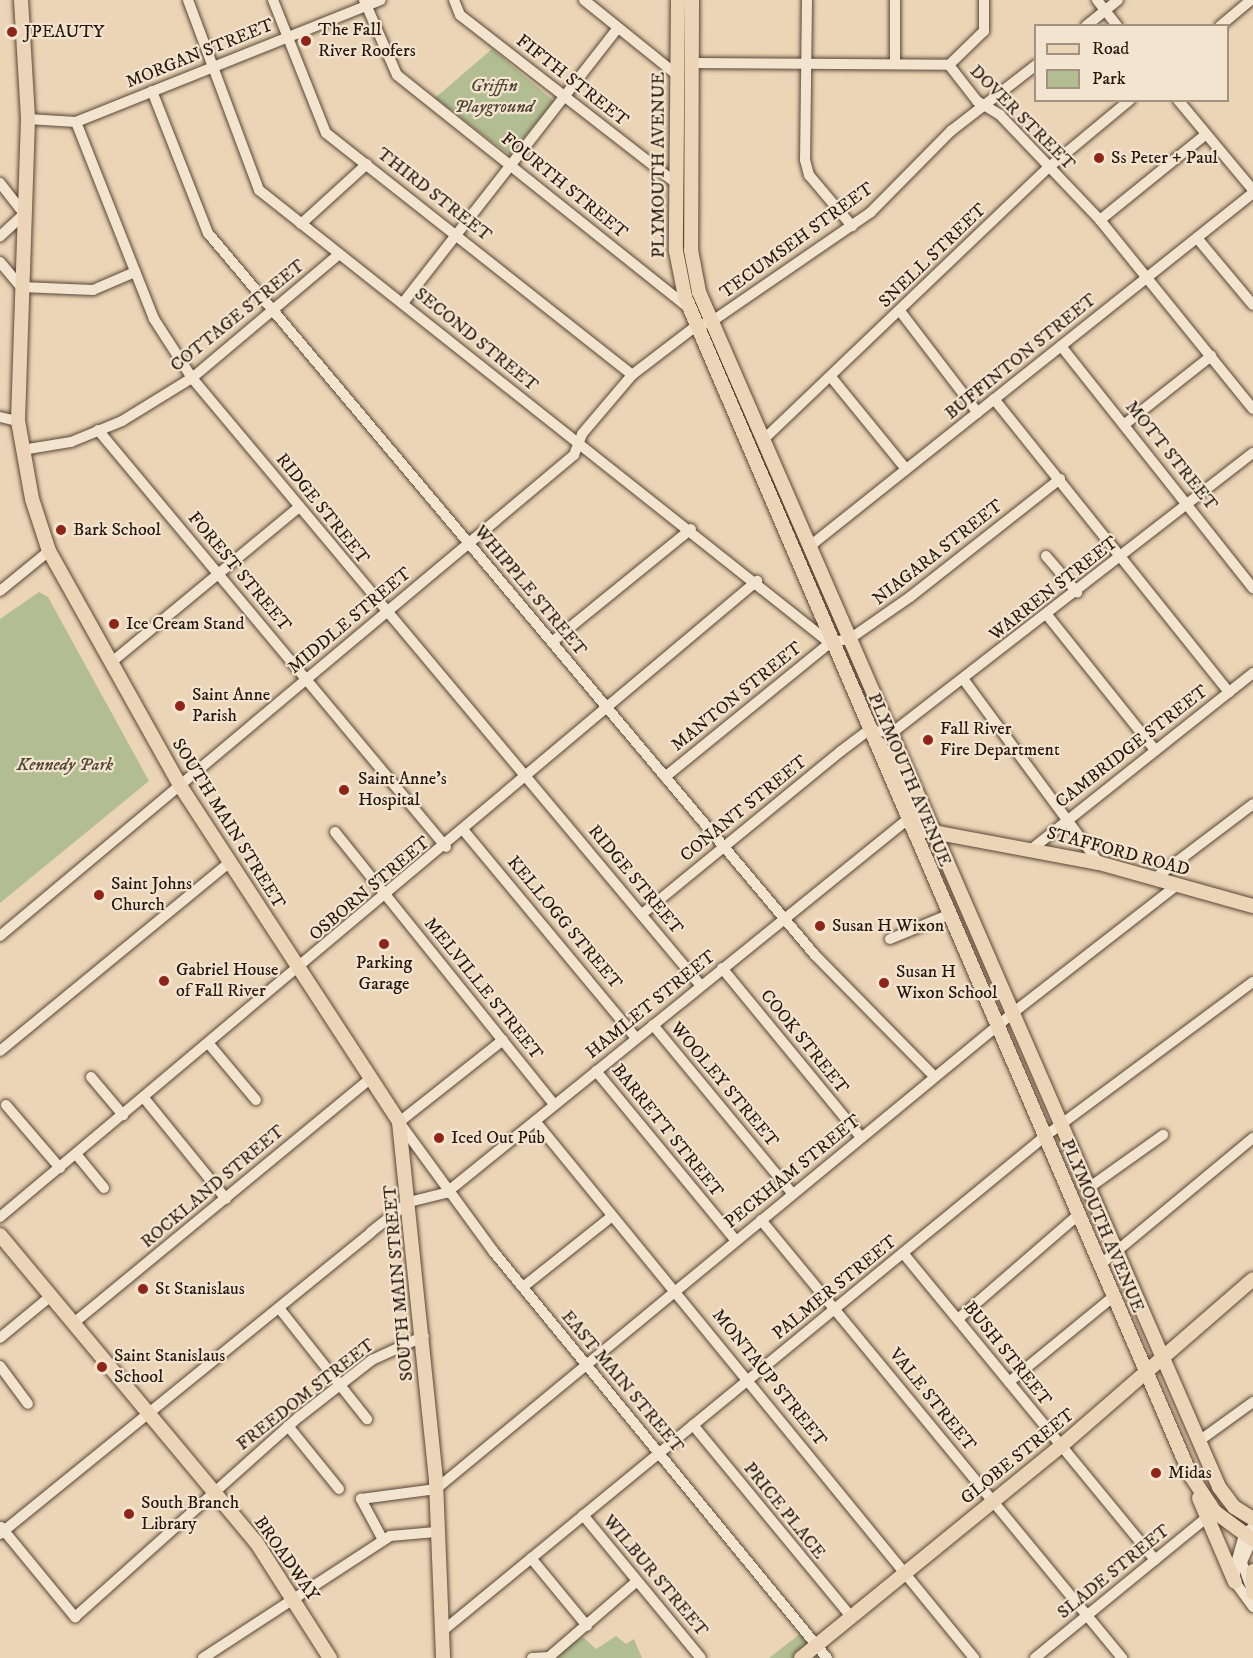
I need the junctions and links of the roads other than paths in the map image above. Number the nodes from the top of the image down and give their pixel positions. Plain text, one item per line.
1 (21, 0) edge
2 (188, 0) edge
3 (273, 0) edge
4 (381, 0) edge
5 (454, 0) edge
6 (584, 0) edge
7 (678, 0) edge
8 (692, 0) edge
9 (807, 0) edge
10 (895, 0) edge
11 (984, 0) edge
12 (1097, 0) edge
13 (1118, 0) edge
14 (1250, 0) edge
15 (365, 3) edge
16 (1105, 11) junction
17 (1089, 24) edge
18 (1115, 24) edge
19 (1222, 24) edge
20 (618, 28) junction
21 (289, 36) junction
22 (692, 63) junction
23 (807, 63) junction
24 (895, 64) junction
25 (949, 65) junction
26 (212, 66) junction
27 (1034, 66) edge
28 (677, 75) junction
29 (152, 91) junction
30 (564, 96) junction
31 (1128, 102) edge
32 (1180, 102) edge
33 (985, 104) junction
34 (28, 119) junction
35 (76, 122) junction
36 (1205, 135) junction
37 (510, 163) junction
38 (367, 164) junction
39 (1048, 168) junction
40 (0, 183) edge
41 (676, 183) junction
42 (1253, 192) edge
43 (24, 214) junction
44 (1100, 220) junction
45 (302, 224) junction
46 (852, 226) junction
47 (457, 233) junction
48 (0, 236) edge
49 (1197, 238) junction
50 (339, 254) junction
51 (0, 262) edge
52 (135, 272) junction
53 (1149, 276) junction
54 (21, 287) junction
55 (404, 303) junction
56 (1253, 305) edge
57 (689, 308) junction
58 (276, 309) junction
59 (900, 311) junction
60 (711, 322) junction
61 (696, 326) junction
62 (1061, 346) junction
63 (1210, 356) junction
64 (632, 375) junction
65 (831, 376) junction
66 (192, 378) junction
67 (994, 399) junction
68 (1253, 409) edge
69 (978, 412) junction
70 (0, 416) edge
71 (18, 421) junction
72 (1125, 424) junction
73 (98, 430) junction
74 (763, 440) junction
75 (579, 444) junction
76 (22, 450) junction
77 (1253, 453) edge
78 (906, 469) junction
79 (1060, 479) junction
80 (1189, 504) junction
81 (299, 507) junction
82 (691, 530) junction
83 (469, 545) junction
84 (810, 546) junction
85 (49, 551) junction
86 (1046, 556) dead end
87 (1122, 556) junction
88 (219, 574) junction
89 (757, 581) junction
90 (1253, 588) edge
91 (0, 591) edge
92 (1077, 592) junction
93 (386, 613) junction
94 (1047, 615) junction
95 (851, 638) junction
96 (552, 642) junction
97 (830, 643) junction
98 (113, 661) junction
99 (1253, 673) edge
100 (308, 678) junction
101 (964, 680) junction
102 (1229, 692) junction
103 (609, 711) junction
104 (868, 731) junction
105 (893, 732) junction
106 (1155, 750) junction
107 (665, 777) junction
108 (528, 779) junction
109 (179, 784) junction
110 (1253, 804) edge
111 (1069, 816) junction
112 (907, 820) junction
113 (335, 832) dead end
114 (465, 832) junction
115 (936, 832) junction
116 (723, 846) junction
117 (446, 847) junction
118 (1033, 848) junction
119 (230, 862) junction
120 (1099, 863) junction
121 (1154, 879) junction
122 (1176, 886) junction
123 (385, 896) junction
124 (1253, 906) edge
125 (642, 914) junction
126 (948, 915) junction
127 (783, 918) junction
128 (0, 936) edge
129 (890, 939) dead end
130 (722, 968) junction
131 (300, 969) junction
132 (1253, 982) edge
133 (701, 986) junction
134 (1014, 1012) junction
135 (653, 1025) junction
136 (996, 1027) junction
137 (636, 1038) junction
138 (503, 1040) junction
139 (209, 1044) junction
140 (0, 1051) edge
141 (596, 1071) junction
142 (90, 1077) dead end
143 (935, 1077) junction
144 (371, 1078) junction
145 (144, 1098) junction
146 (256, 1100) dead end
147 (554, 1104) junction
148 (6, 1105) dead end
149 (123, 1115) junction
150 (535, 1121) junction
151 (399, 1122) junction
152 (1063, 1124) junction
153 (1162, 1135) dead end
154 (861, 1137) junction
155 (1044, 1137) junction
156 (1253, 1138) edge
157 (76, 1154) junction
158 (60, 1168) junction
159 (1090, 1187) junction
160 (104, 1188) dead end
161 (446, 1192) junction
162 (792, 1193) junction
163 (226, 1199) junction
164 (409, 1203) junction
165 (1078, 1215) junction
166 (611, 1216) junction
167 (0, 1218) edge
168 (761, 1220) junction
169 (0, 1235) edge
170 (735, 1241) junction
171 (1118, 1252) junction
172 (903, 1253) junction
173 (1100, 1265) junction
174 (1253, 1279) edge
175 (523, 1287) junction
176 (675, 1289) junction
177 (52, 1294) junction
178 (1113, 1297) junction
179 (279, 1308) junction
180 (835, 1308) junction
181 (958, 1319) junction
182 (75, 1322) junction
183 (424, 1336) junction
184 (0, 1338) edge
185 (1163, 1357) junction
186 (585, 1363) junction
187 (0, 1366) edge
188 (1147, 1374) junction
189 (749, 1379) junction
190 (1009, 1382) junction
191 (340, 1384) junction
192 (1253, 1402) edge
193 (28, 1404) dead end
194 (147, 1411) junction
195 (368, 1419) dead end
196 (693, 1425) junction
197 (288, 1426) junction
198 (1199, 1441) junction
199 (1061, 1446) junction
200 (660, 1452) junction
201 (436, 1489) junction
202 (339, 1490) dead end
203 (214, 1491) junction
204 (993, 1500) junction
205 (583, 1515) junction
206 (1210, 1515) junction
207 (1253, 1519) edge
208 (1, 1530) edge
209 (436, 1532) junction
210 (1251, 1535) edge
211 (383, 1540) junction
212 (531, 1558) junction
213 (1155, 1560) junction
214 (1253, 1571) edge
215 (906, 1573) junction
216 (638, 1581) junction
217 (1235, 1582) junction
218 (1253, 1593) edge
219 (292, 1597) junction
220 (1253, 1607) edge
221 (1087, 1616) junction
222 (851, 1617) junction
223 (587, 1626) junction
224 (445, 1629) junction
225 (816, 1645) junction
226 (203, 1658) edge
227 (330, 1658) edge
228 (443, 1658) edge
229 (532, 1658) edge
230 (701, 1658) edge
231 (801, 1658) edge
232 (827, 1658) edge
233 (974, 1658) edge
234 (1035, 1658) edge
235 (1122, 1658) edge

1 - 34 main road, SOUTH MAIN STREET
2 - 26 street, SECOND STREET
3 - 21 street, THIRD STREET
4 - 15 street, MORGAN STREET
5 - 30 street, FIFTH STREET
6 - 20 street
7 - 28 main road, PLYMOUTH AVENUE
8 - 22 main road, PLYMOUTH AVENUE
9 - 23 street
10 - 24 street
11 - 25 street
12 - 16 street
13 - 16 street
14 - 19 street
15 - 21 street, MORGAN STREET
15 - 37 street, FOURTH STREET
16 - 17 street
16 - 18 street
20 - 28 street
20 - 30 street
21 - 26 street, MORGAN STREET
21 - 38 street, THIRD STREET
22 - 23 street, DOVER STREET
22 - 60 main road, PLYMOUTH AVENUE
23 - 24 street, DOVER STREET
23 - 46 street
24 - 25 street, DOVER STREET
25 - 33 street, DOVER STREET
26 - 29 street, MORGAN STREET
26 - 45 street, SECOND STREET
27 - 33 street, TECUMSEH STREET
28 - 41 main road, PLYMOUTH AVENUE
29 - 35 street, MORGAN STREET
29 - 58 street, WHIPPLE STREET
30 - 37 street
30 - 41 street, FIFTH STREET
31 - 39 street, SNELL STREET
32 - 36 street
33 - 39 street, DOVER STREET
33 - 46 street, TECUMSEH STREET
34 - 35 street, MORGAN STREET
34 - 43 main road, SOUTH MAIN STREET
35 - 52 street, RIDGE STREET
36 - 42 street
36 - 44 street
37 - 47 street
37 - 57 street, FOURTH STREET
38 - 45 street
38 - 47 street, THIRD STREET
39 - 44 street, DOVER STREET
39 - 59 street, SNELL STREET
40 - 43 street
41 - 57 main road, PLYMOUTH AVENUE
42 - 49 street, BUFFINTON STREET
43 - 48 street
43 - 54 main road, SOUTH MAIN STREET
44 - 53 street, DOVER STREET
45 - 50 street, SECOND STREET
46 - 60 street, TECUMSEH STREET
47 - 55 street
47 - 64 street, THIRD STREET
49 - 53 street, BUFFINTON STREET
49 - 56 street
50 - 55 street, SECOND STREET
50 - 58 street, COTTAGE STREET
51 - 54 street
52 - 54 street
52 - 66 street, RIDGE STREET
53 - 62 street, BUFFINTON STREET
53 - 63 street, DOVER STREET
54 - 71 main road, SOUTH MAIN STREET
55 - 75 street, SECOND STREET
57 - 61 main road, PLYMOUTH AVENUE
58 - 66 street, COTTAGE STREET
58 - 83 street, WHIPPLE STREET
59 - 65 street, SNELL STREET
59 - 69 street
60 - 61 street, TECUMSEH STREET
60 - 74 main road, PLYMOUTH AVENUE
61 - 64 street, MIDDLE STREET
61 - 97 main road, PLYMOUTH AVENUE
62 - 67 street, BUFFINTON STREET
62 - 72 street, MOTT STREET
63 - 68 street, DOVER STREET
63 - 72 street
64 - 75 street, MIDDLE STREET
65 - 74 street, SNELL STREET
65 - 78 street
66 - 73 street, COTTAGE STREET
66 - 81 street, RIDGE STREET
67 - 69 street, BUFFINTON STREET
67 - 79 street
69 - 78 street, BUFFINTON STREET
70 - 71 street
71 - 76 main road, SOUTH MAIN STREET
72 - 80 street, MOTT STREET
73 - 76 street, COTTAGE STREET
73 - 88 street, FOREST STREET
74 - 84 main road, PLYMOUTH AVENUE
75 - 82 street, SECOND STREET
75 - 83 street, MIDDLE STREET
76 - 85 main road, SOUTH MAIN STREET
77 - 80 street, WARREN STREET
78 - 84 street, BUFFINTON STREET
79 - 87 street
79 - 95 street, NIAGARA STREET
80 - 87 street, WARREN STREET
80 - 90 street, MOTT STREET
81 - 88 street
81 - 93 street, RIDGE STREET
82 - 89 street, SECOND STREET
82 - 96 street
83 - 93 street, MIDDLE STREET
83 - 96 street, WHIPPLE STREET
84 - 95 main road, PLYMOUTH AVENUE
85 - 91 street
85 - 98 main road, SOUTH MAIN STREET
86 - 92 street
87 - 92 street, WARREN STREET
87 - 102 street
88 - 98 street
88 - 100 street, FOREST STREET
89 - 97 street, SECOND STREET
89 - 103 street, OSBORN STREET
92 - 94 street, WARREN STREET
93 - 100 street, MIDDLE STREET
93 - 108 street, RIDGE STREET
94 - 101 street, WARREN STREET
94 - 106 street
95 - 97 street, NIAGARA STREET
95 - 105 main road, PLYMOUTH AVENUE
96 - 103 street, WHIPPLE STREET
97 - 104 main road, PLYMOUTH AVENUE
97 - 107 street, MANTON STREET
98 - 109 main road, SOUTH MAIN STREET
99 - 102 street, CAMBRIDGE STREET
100 - 109 street, MIDDLE STREET
100 - 117 street, FOREST STREET
101 - 105 street, WARREN STREET
101 - 111 street
102 - 106 street, CAMBRIDGE STREET
103 - 107 street, WHIPPLE STREET
103 - 108 street, OSBORN STREET
104 - 105 street
104 - 112 main road, PLYMOUTH AVENUE
104 - 115 main road
104 - 116 street, CONANT STREET
105 - 115 main road, PLYMOUTH AVENUE
106 - 111 street, CAMBRIDGE STREET
107 - 116 street, WHIPPLE STREET
108 - 114 street, OSBORN STREET
108 - 125 street, RIDGE STREET
109 - 119 main road, SOUTH MAIN STREET
109 - 128 street, MIDDLE STREET
110 - 121 street
111 - 118 street, CAMBRIDGE STREET
111 - 120 street
112 - 126 main road, PLYMOUTH AVENUE
112 - 127 street, HAMLET STREET
113 - 123 street, MELVILLE STREET
114 - 117 street, OSBORN STREET
114 - 137 street, KELLOGG STREET
115 - 118 main road, STAFFORD ROAD
115 - 134 main road, PLYMOUTH AVENUE
116 - 125 street, CONANT STREET
116 - 127 street, WHIPPLE STREET
117 - 123 street, OSBORN STREET
118 - 120 main road, STAFFORD ROAD
119 - 131 main road, SOUTH MAIN STREET
119 - 140 street
120 - 121 main road, STAFFORD ROAD
121 - 122 main road, STAFFORD ROAD
122 - 124 main road, STAFFORD ROAD
122 - 134 street, PECKHAM STREET
123 - 131 street, OSBORN STREET
123 - 138 street, MELVILLE STREET
125 - 133 street, RIDGE STREET
126 - 129 street
126 - 136 main road, PLYMOUTH AVENUE
127 - 130 street, HAMLET STREET
127 - 143 street, WHIPPLE STREET
130 - 133 street, HAMLET STREET
130 - 154 street, COOK STREET
131 - 139 street, OSBORN STREET
131 - 144 main road, SOUTH MAIN STREET
132 - 152 street, PALMER STREET
133 - 135 street, HAMLET STREET
134 - 136 street, PECKHAM STREET
134 - 152 main road, PLYMOUTH AVENUE
135 - 137 street, HAMLET STREET
135 - 162 street, WOOLEY STREET
136 - 143 street, PECKHAM STREET
136 - 155 main road, PLYMOUTH AVENUE
137 - 141 street, HAMLET STREET
138 - 147 street, MELVILLE STREET
138 - 151 street
139 - 145 street, OSBORN STREET
139 - 146 street
141 - 147 street, HAMLET STREET
141 - 170 street, BARRETT STREET
142 - 149 street
143 - 154 street, PECKHAM STREET
144 - 151 main road, SOUTH MAIN STREET
144 - 163 street, ROCKLAND STREET
145 - 149 street, OSBORN STREET
145 - 163 street
147 - 150 street, HAMLET STREET
148 - 158 street
149 - 157 street, OSBORN STREET
150 - 161 street, HAMLET STREET
150 - 166 street, MONTAUP STREET
151 - 161 street, EAST MAIN STREET
151 - 164 main road, SOUTH MAIN STREET
152 - 155 street, PALMER STREET
152 - 159 main road, PLYMOUTH AVENUE
153 - 159 street
154 - 162 street, PECKHAM STREET
155 - 165 main road, PLYMOUTH AVENUE
155 - 172 street, PALMER STREET
156 - 171 street
157 - 158 street, OSBORN STREET
157 - 160 street
158 - 167 street, OSBORN STREET
159 - 171 main road, PLYMOUTH AVENUE
161 - 164 street, HAMLET STREET
161 - 175 street, EAST MAIN STREET
162 - 168 street, PECKHAM STREET
163 - 182 street, ROCKLAND STREET
164 - 179 street
164 - 183 main road, SOUTH MAIN STREET
165 - 173 main road, PLYMOUTH AVENUE
165 - 181 street
166 - 175 street
166 - 176 street, MONTAUP STREET
168 - 170 street, PECKHAM STREET
168 - 180 street, VALE STREET
169 - 177 main road, BROADWAY
170 - 176 street, PECKHAM STREET
171 - 173 street
171 - 185 main road, PLYMOUTH AVENUE
172 - 180 street, PALMER STREET
172 - 181 street, BUSH STREET
173 - 178 main road, PLYMOUTH AVENUE
174 - 185 main road, GLOBE STREET
175 - 186 street, EAST MAIN STREET
176 - 186 street, PECKHAM STREET
176 - 189 street, MONTAUP STREET
177 - 182 main road, BROADWAY
177 - 184 street
178 - 188 main road, PLYMOUTH AVENUE
178 - 190 street
179 - 191 street
179 - 194 street
180 - 189 street, PALMER STREET
180 - 204 street, VALE STREET
181 - 190 street, BUSH STREET
182 - 194 main road, BROADWAY
183 - 191 street, FREEDOM STREET
183 - 201 main road, SOUTH MAIN STREET
185 - 188 main road, GLOBE STREET
185 - 198 main road, PLYMOUTH AVENUE
186 - 200 street, EAST MAIN STREET
186 - 201 street, PECKHAM STREET
187 - 193 street
188 - 199 main road, GLOBE STREET
188 - 206 main road, PLYMOUTH AVENUE
189 - 196 street, PALMER STREET
189 - 215 street, MONTAUP STREET
190 - 199 street, BUSH STREET
191 - 195 street
191 - 197 street, FREEDOM STREET
192 - 198 street
194 - 203 main road, BROADWAY
194 - 208 street
196 - 200 street, PALMER STREET
196 - 222 street, PRICE PLACE
197 - 202 street
197 - 203 street, FREEDOM STREET
198 - 207 main road, PLYMOUTH AVENUE
199 - 204 main road, GLOBE STREET
199 - 213 street, BUSH STREET
200 - 205 street, PALMER STREET
200 - 225 street, EAST MAIN STREET
201 - 209 main road, SOUTH MAIN STREET
201 - 211 street
203 - 208 street, FREEDOM STREET
203 - 219 main road, BROADWAY
204 - 215 main road, GLOBE STREET
204 - 221 street, VALE STREET
205 - 212 street, PALMER STREET
205 - 216 street, WILBUR STREET
206 - 210 main road
206 - 213 street, SLADE STREET
206 - 217 main road, PLYMOUTH AVENUE
209 - 211 street
209 - 224 main road, SOUTH MAIN STREET
210 - 217 street
210 - 218 street
211 - 219 street
212 - 223 street
212 - 224 street, PALMER STREET
213 - 221 street, SLADE STREET
214 - 218 main road
215 - 222 main road, GLOBE STREET
215 - 233 street, MONTAUP STREET
216 - 223 street
216 - 230 street, WILBUR STREET
217 - 220 street
219 - 226 street
219 - 227 main road, BROADWAY
221 - 234 street, SLADE STREET
221 - 235 street, VALE STREET
222 - 225 main road, GLOBE STREET
223 - 229 street
224 - 228 main road, SOUTH MAIN STREET
225 - 231 main road, GLOBE STREET
225 - 232 street, EAST MAIN STREET

